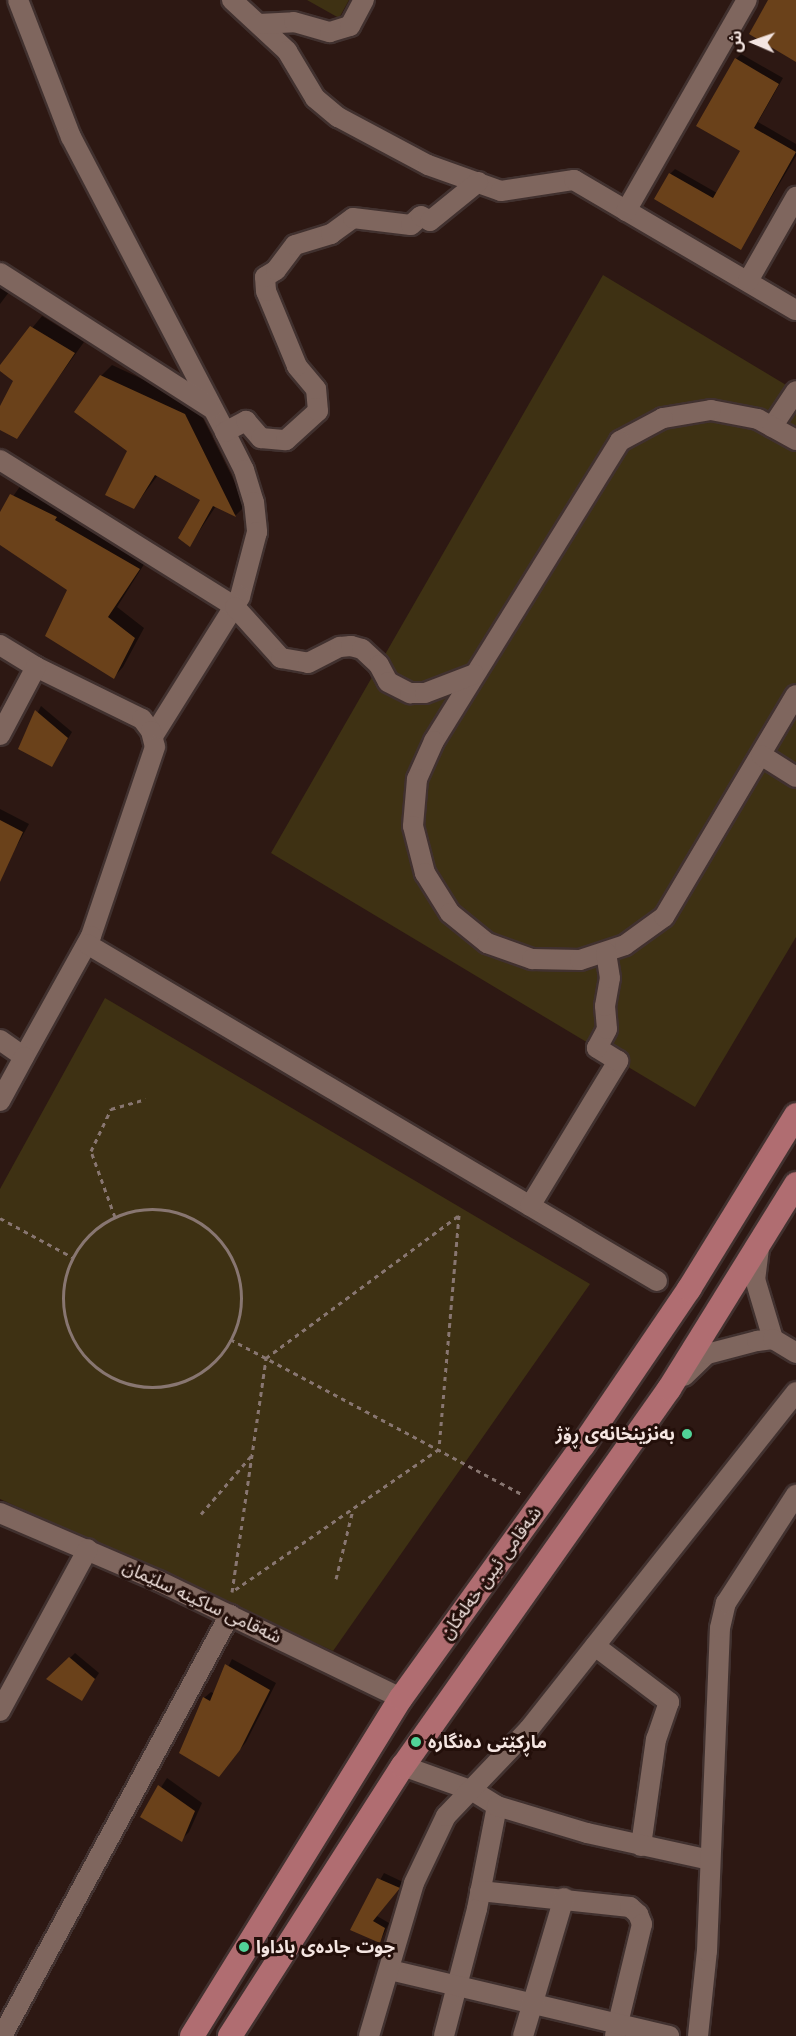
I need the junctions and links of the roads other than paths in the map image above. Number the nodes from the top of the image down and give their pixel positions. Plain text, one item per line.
1 (232, 0) edge
2 (364, 0) edge
3 (21, 1) edge
4 (739, 3) edge
5 (259, 24) junction
6 (478, 182) junction
7 (796, 197) edge
8 (626, 211) junction
9 (0, 273) edge
10 (748, 281) junction
11 (796, 310) edge
12 (796, 391) edge
13 (214, 409) junction
14 (772, 427) junction
15 (225, 432) junction
16 (796, 440) edge
17 (0, 460) edge
18 (235, 607) junction
19 (0, 645) edge
20 (36, 668) junction
21 (475, 674) junction
22 (796, 695) edge
23 (0, 735) edge
24 (153, 736) junction
25 (761, 755) junction
26 (796, 777) edge
27 (87, 944) junction
28 (606, 952) junction
29 (0, 1040) edge
30 (24, 1057) junction
31 (0, 1101) edge
32 (796, 1115) edge
33 (760, 1175) junction
34 (793, 1188) edge
35 (530, 1206) junction
36 (759, 1248) junction
37 (657, 1281) dead end
38 (773, 1339) junction
39 (796, 1353) edge
40 (669, 1389) junction
41 (796, 1392) edge
42 (583, 1445) junction
43 (612, 1472) junction
44 (796, 1495) edge
45 (0, 1513) edge
46 (88, 1549) junction
47 (230, 1615) junction
48 (595, 1646) junction
49 (402, 1698) junction
50 (0, 1711) edge
51 (403, 1766) junction
52 (473, 1791) junction
53 (497, 1806) junction
54 (642, 1846) junction
55 (711, 1860) junction
56 (480, 1891) junction
57 (564, 1898) junction
58 (390, 1971) junction
59 (457, 1986) junction
60 (532, 2004) junction
61 (616, 2030) edge
62 (2, 2036) edge
63 (192, 2036) edge
64 (230, 2036) edge
65 (369, 2036) edge
66 (444, 2036) edge
67 (524, 2036) edge
68 (669, 2036) edge
69 (698, 2036) edge

1 - 5 street
2 - 5 street
3 - 13 street
4 - 8 street
5 - 6 street
6 - 8 street
6 - 15 street
7 - 10 street
8 - 10 street
9 - 13 street
10 - 11 street
12 - 14 street
13 - 15 street
14 - 16 street
14 - 21 street
15 - 18 street
17 - 18 street
18 - 21 street
18 - 24 street
19 - 20 street
20 - 23 street
20 - 24 street
21 - 28 street
22 - 25 street
24 - 27 street
25 - 26 street
25 - 28 street
27 - 30 street
27 - 35 street
28 - 35 street
29 - 30 street
30 - 31 street
32 - 33 main road, شەقامی ئیبن خەلەکان
33 - 34 main road
33 - 42 main road, شەقامی ئیبن خەلەکان
34 - 36 main road
35 - 37 street
36 - 38 street
36 - 40 main road
38 - 39 street
38 - 40 street
40 - 43 main road
41 - 48 street
42 - 43 main road
42 - 49 main road, شەقامی ئیبن خەلەکان
43 - 51 main road
44 - 55 street
45 - 46 street, شەقامی ساکینە سلێمان
46 - 47 street, شەقامی ساکینە سلێمان
46 - 50 street
47 - 49 street, شەقامی ساکینە سلێمان
47 - 62 street
48 - 52 street
48 - 54 street
49 - 63 main road, شەقامی ئیبن خەلەکان
51 - 52 street
51 - 64 main road
52 - 53 street
52 - 58 street
53 - 54 street
53 - 56 street
54 - 55 street
55 - 69 street
56 - 57 street
56 - 59 street
57 - 60 street
57 - 61 street
58 - 59 street
58 - 65 street
59 - 60 street
59 - 66 street
60 - 61 street
60 - 67 street
61 - 68 street

